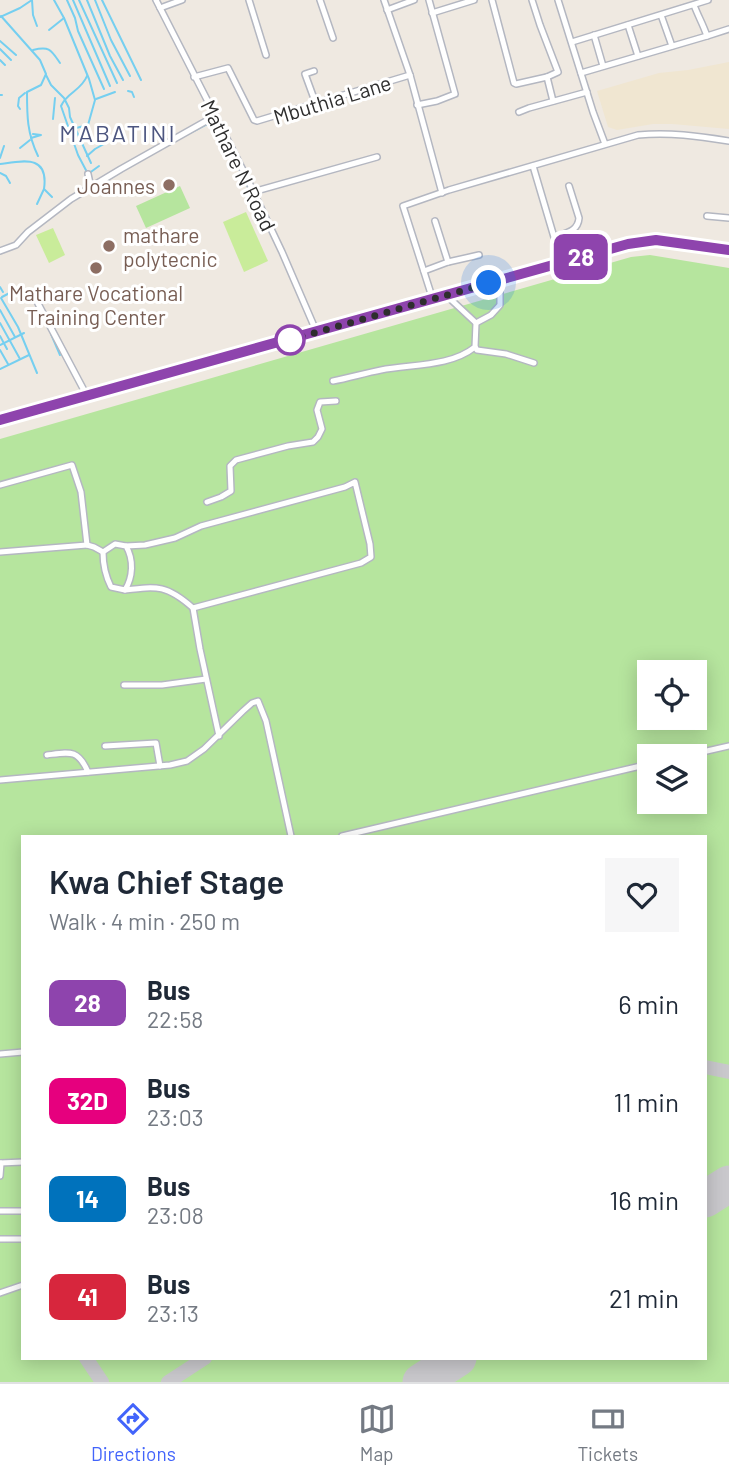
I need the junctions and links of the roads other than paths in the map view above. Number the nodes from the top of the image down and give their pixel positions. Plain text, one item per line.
1 (156, 0) edge
2 (182, 0) edge
3 (248, 0) edge
4 (320, 0) edge
5 (384, 0) edge
6 (414, 0) edge
7 (429, 0) edge
8 (474, 0) edge
9 (492, 0) edge
10 (532, 0) edge
11 (558, 0) edge
12 (708, 0) edge
13 (694, 5) junction
14 (162, 8) junction
15 (387, 10) junction
16 (432, 13) junction
17 (661, 15) junction
18 (628, 25) junction
19 (729, 29) edge
20 (594, 35) junction
21 (706, 36) junction
22 (333, 38) dead end
23 (572, 42) junction
24 (671, 47) junction
25 (267, 55) dead end
26 (638, 56) junction
27 (603, 66) junction
28 (314, 71) dead end
29 (581, 74) junction
30 (410, 75) junction
31 (547, 76) junction
32 (194, 77) junction
33 (587, 92) junction
34 (554, 101) junction
35 (316, 104) junction
36 (417, 105) junction
37 (519, 112) dead end
38 (215, 116) junction
39 (729, 141) edge
40 (605, 144) junction
41 (377, 157) dead end
42 (533, 166) junction
43 (88, 174) dead end
44 (569, 186) dead end
45 (91, 188) junction
46 (253, 192) junction
47 (442, 193) junction
48 (707, 216) dead end
49 (729, 218) edge
50 (435, 222) dead end
51 (729, 250) edge
52 (0, 251) edge
53 (479, 255) dead end
54 (447, 262) junction
55 (424, 271) junction
56 (500, 291) dead end
57 (446, 295) junction
58 (34, 296) dead end
59 (433, 300) junction
60 (476, 323) junction
61 (317, 332) junction
62 (475, 347) junction
63 (534, 363) dead end
64 (333, 381) dead end
65 (87, 396) junction
66 (336, 401) dead end
67 (0, 421) edge
68 (0, 485) edge
69 (207, 502) dead end
70 (87, 545) junction
71 (126, 546) junction
72 (0, 552) edge
73 (103, 552) junction
74 (125, 590) junction
75 (193, 608) junction
76 (206, 679) junction
77 (124, 685) dead end
78 (219, 736) junction
79 (104, 746) dead end
80 (729, 746) edge
81 (707, 751) edge
82 (47, 755) dead end
83 (160, 766) junction
84 (637, 767) edge
85 (88, 772) junction
86 (0, 780) edge
87 (291, 835) edge
88 (346, 835) edge
89 (21, 1052) edge
90 (0, 1054) edge
91 (21, 1162) edge
92 (1, 1163) edge
93 (0, 1176) edge
94 (0, 1210) edge
95 (21, 1211) edge
96 (0, 1239) edge
97 (21, 1239) edge
98 (21, 1286) edge
99 (0, 1293) edge

1 - 14 street, Mathare N Road
2 - 14 street
3 - 25 street
4 - 22 street
5 - 15 street
6 - 15 street
7 - 16 street
8 - 16 street
9 - 31 street
10 - 31 street
11 - 23 street
12 - 13 street
13 - 17 street
13 - 21 street
14 - 32 street, Mathare N Road
15 - 30 street
16 - 36 street
17 - 18 street
17 - 24 street
18 - 20 street
18 - 26 street
19 - 21 street
20 - 23 street
20 - 27 street
21 - 24 street
23 - 29 street
24 - 26 street
26 - 27 street
27 - 29 street
28 - 35 street
29 - 33 street
30 - 35 street, Mbuthia Lane
30 - 36 street
31 - 34 street
32 - 35 street, Mbuthia Lane
32 - 38 street, Mathare N Road
33 - 34 street
33 - 40 street
34 - 37 street
36 - 47 street
38 - 45 street
38 - 46 street, Mathare N Road
39 - 40 street
40 - 42 street
41 - 46 street
42 - 44 street
42 - 47 street
43 - 45 street
45 - 52 street
46 - 61 street, Mathare N Road
47 - 55 street
48 - 49 street
50 - 54 street
51 - 57 main road
53 - 54 street
54 - 55 street
55 - 59 street
56 - 60 street
57 - 59 main road
57 - 60 street
58 - 65 street
59 - 61 main road
60 - 62 street
61 - 65 main road
62 - 63 street
62 - 64 street
65 - 67 main road
66 - 69 street
68 - 70 street
70 - 72 street
70 - 73 street
71 - 73 street
71 - 74 street
71 - 75 street
73 - 74 street
74 - 75 street
75 - 76 street
76 - 77 street
76 - 78 street
78 - 83 street
78 - 87 street
79 - 83 street
80 - 81 street
82 - 85 street
83 - 85 street
84 - 88 street
85 - 86 street
89 - 90 street
91 - 92 street
92 - 93 street
94 - 95 street
96 - 97 street
98 - 99 street

